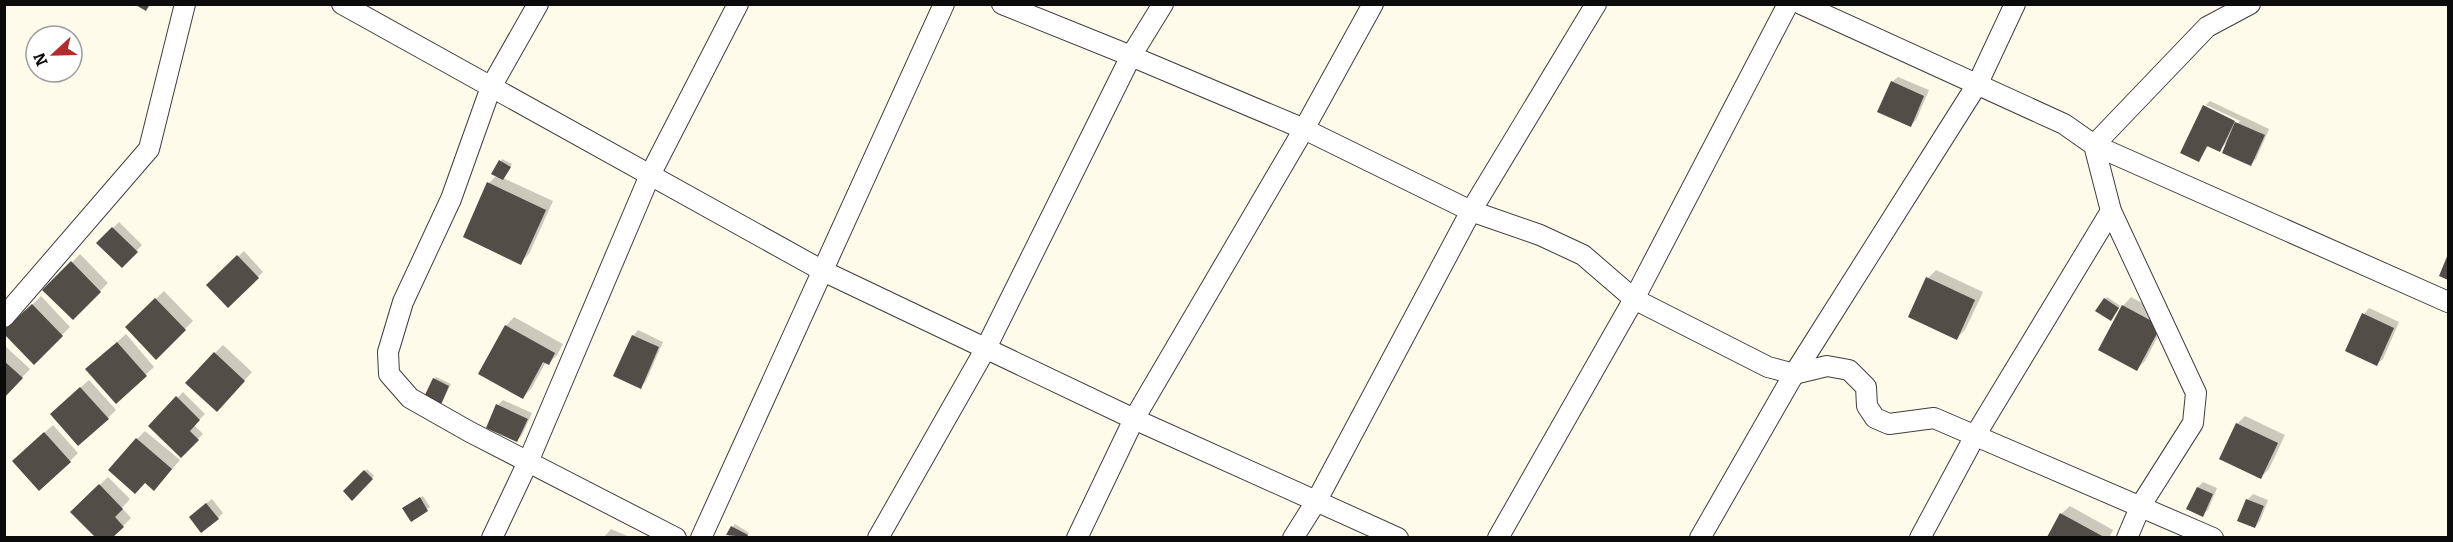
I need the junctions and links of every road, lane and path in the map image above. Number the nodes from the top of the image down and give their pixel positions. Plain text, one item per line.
1 (185, 4) edge
2 (538, 4) edge
3 (738, 4) edge
4 (944, 4) edge
5 (1002, 4) edge
6 (1163, 4) edge
7 (1373, 4) edge
8 (1596, 4) edge
9 (1788, 4) edge
10 (1801, 4) edge
11 (2015, 4) edge
12 (2250, 4) edge
13 (343, 5) edge
14 (1131, 56) junction
15 (1978, 83) junction
16 (491, 87) junction
17 (1304, 129) junction
18 (2094, 145) junction
19 (650, 175) junction
20 (1471, 211) junction
21 (2111, 211) junction
22 (823, 271) junction
23 (1634, 299) junction
24 (2448, 302) edge
25 (4, 317) edge
26 (986, 348) junction
27 (1794, 374) junction
28 (1134, 419) junction
29 (1976, 434) junction
30 (528, 462) junction
31 (1317, 500) junction
32 (2141, 506) junction
33 (492, 537) edge
34 (676, 537) edge
35 (701, 537) edge
36 (878, 537) edge
37 (1077, 537) edge
38 (1293, 537) edge
39 (1398, 537) edge
40 (1498, 537) edge
41 (1700, 537) edge
42 (1920, 537) edge
43 (2127, 537) edge
44 (2213, 537) edge

1 - 25 street
2 - 16 street
3 - 19 street
4 - 22 street
5 - 14 street
6 - 14 street
7 - 17 street
8 - 20 street
9 - 23 street
10 - 15 street
11 - 15 street
12 - 18 street
13 - 16 street
14 - 17 street
14 - 26 street
15 - 18 street
15 - 27 street
16 - 19 street
16 - 30 street
17 - 20 street
17 - 28 street
18 - 21 street
18 - 24 street
19 - 22 street
19 - 30 street
20 - 23 street
20 - 31 street
21 - 29 street
21 - 32 street
22 - 26 street
22 - 35 street
23 - 27 street
23 - 40 street
26 - 28 street
26 - 36 street
27 - 29 street
27 - 41 street
28 - 31 street
28 - 37 street
29 - 32 street
29 - 42 street
30 - 33 street
30 - 34 street
31 - 38 street
31 - 39 street
32 - 43 street
32 - 44 street

